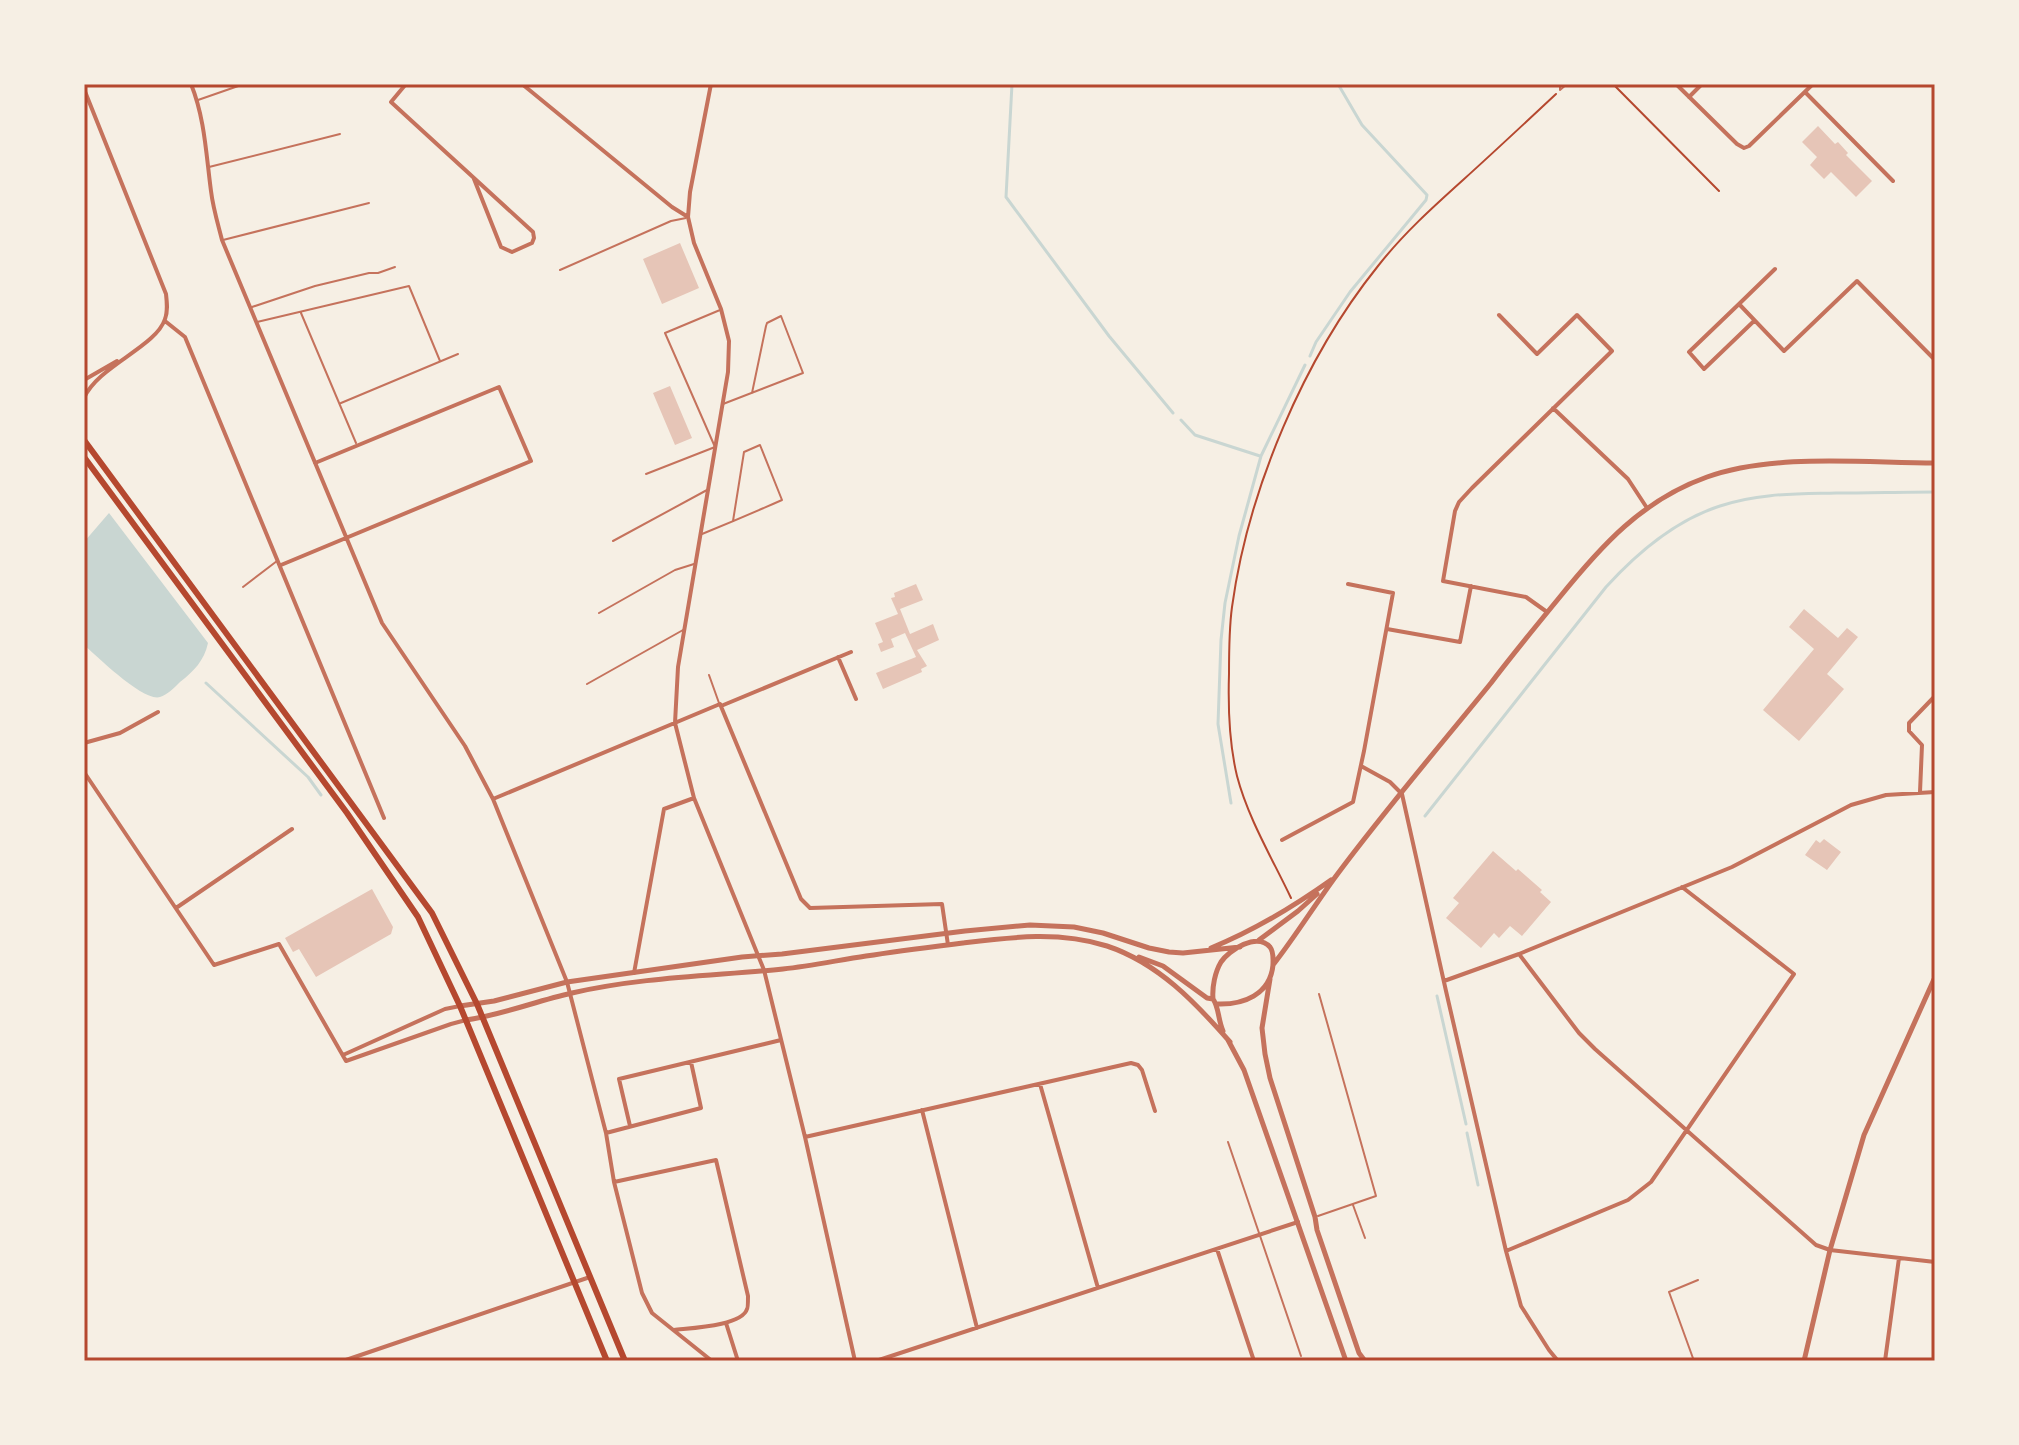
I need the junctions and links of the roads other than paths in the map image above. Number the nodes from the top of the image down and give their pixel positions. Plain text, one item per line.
1 (191, 84) edge
2 (244, 84) edge
3 (406, 84) edge
4 (522, 84) edge
5 (711, 84) edge
6 (1560, 84) edge
7 (1567, 84) edge
8 (1676, 84) edge
9 (1702, 84) edge
10 (1813, 84) edge
11 (84, 89) edge
12 (1805, 92) junction
13 (1689, 97) junction
14 (198, 100) junction
15 (340, 134) dead end
16 (208, 167) junction
17 (474, 179) junction
18 (1893, 181) dead end
19 (369, 203) dead end
20 (688, 217) junction
21 (222, 240) junction
22 (395, 267) dead end
23 (1775, 269) dead end
24 (560, 270) dead end
25 (1739, 304) junction
26 (251, 307) junction
27 (721, 309) junction
28 (301, 312) junction
29 (1499, 315) dead end
30 (165, 321) junction
31 (1754, 321) junction
32 (257, 322) junction
33 (130, 354) junction
34 (458, 354) dead end
35 (1935, 360) edge
36 (440, 361) junction
37 (84, 380) edge
38 (752, 393) junction
39 (84, 398) edge
40 (340, 403) junction
41 (722, 405) junction
42 (1553, 408) junction
43 (85, 440) edge
44 (357, 445) junction
45 (715, 447) junction
46 (84, 457) edge
47 (315, 463) junction
48 (1935, 463) edge
49 (646, 474) dead end
50 (708, 489) junction
51 (1647, 508) junction
52 (733, 521) junction
53 (701, 534) junction
54 (346, 538) junction
55 (613, 541) dead end
56 (278, 559) junction
57 (695, 563) junction
58 (281, 565) junction
59 (1348, 584) dead end
60 (1471, 586) junction
61 (243, 587) dead end
62 (1547, 612) junction
63 (599, 613) dead end
64 (684, 629) junction
65 (1387, 629) junction
66 (851, 652) dead end
67 (838, 657) junction
68 (709, 675) dead end
69 (587, 684) dead end
70 (1935, 696) edge
71 (856, 699) dead end
72 (720, 705) junction
73 (158, 712) dead end
74 (675, 723) junction
75 (84, 743) edge
76 (1361, 766) junction
77 (84, 772) edge
78 (1920, 792) junction
79 (1935, 792) edge
80 (1402, 794) junction
81 (694, 798) junction
82 (493, 799) junction
83 (384, 818) dead end
84 (292, 829) dead end
85 (1282, 840) dead end
86 (1335, 877) junction
87 (1682, 887) junction
88 (176, 908) junction
89 (946, 933) junction
90 (1256, 942) junction
91 (948, 945) junction
92 (1240, 947) junction
93 (1203, 951) junction
94 (1126, 953) junction
95 (1519, 954) junction
96 (760, 955) junction
97 (1273, 965) junction
98 (764, 970) junction
99 (634, 973) junction
100 (1935, 977) edge
101 (1270, 979) junction
102 (1443, 981) junction
103 (567, 982) junction
104 (571, 993) junction
105 (1319, 994) dead end
106 (1215, 1001) junction
107 (477, 1004) junction
108 (460, 1006) junction
109 (483, 1018) junction
110 (466, 1020) junction
111 (781, 1040) junction
112 (1230, 1042) junction
113 (343, 1055) junction
114 (691, 1062) junction
115 (1040, 1084) junction
116 (922, 1110) junction
117 (1155, 1111) dead end
118 (630, 1126) junction
119 (1687, 1131) junction
120 (606, 1133) junction
121 (805, 1137) junction
122 (1228, 1142) dead end
123 (614, 1182) junction
124 (1353, 1204) junction
125 (1315, 1217) junction
126 (1298, 1222) junction
127 (1259, 1235) junction
128 (1365, 1238) dead end
129 (1217, 1249) junction
130 (1830, 1250) junction
131 (1506, 1251) junction
132 (1899, 1258) junction
133 (1935, 1262) edge
134 (590, 1277) junction
135 (1698, 1280) dead end
136 (575, 1282) junction
137 (1098, 1288) junction
138 (726, 1323) junction
139 (977, 1328) junction
140 (674, 1330) junction
141 (1301, 1356) dead end
142 (343, 1361) edge
143 (607, 1361) edge
144 (625, 1361) edge
145 (712, 1361) edge
146 (738, 1361) edge
147 (855, 1361) edge
148 (876, 1361) edge
149 (1254, 1361) edge
150 (1346, 1361) edge
151 (1365, 1361) edge
152 (1558, 1361) edge
153 (1694, 1361) edge
154 (1804, 1361) edge
155 (1885, 1361) edge

1 - 14 street
2 - 14 lane
3 - 17 street
4 - 20 street
5 - 20 street
6 - 7 lane
8 - 13 street
9 - 13 street
10 - 12 street
11 - 30 street
12 - 13 street
12 - 18 street
14 - 16 street
15 - 16 lane
16 - 21 street
17 - 17 street
19 - 21 lane
20 - 24 lane
20 - 27 street
21 - 26 street
22 - 26 lane
23 - 25 street
25 - 31 street
25 - 31 street
26 - 32 street
27 - 41 street
27 - 45 lane
28 - 32 lane
28 - 36 lane
28 - 40 lane
29 - 42 street
30 - 33 street
30 - 56 street
31 - 35 street
32 - 47 street
33 - 37 street
33 - 39 street
34 - 36 lane
36 - 40 lane
38 - 38 lane
38 - 41 lane
40 - 44 lane
41 - 45 street
42 - 51 street
42 - 60 street
43 - 107 main road
44 - 47 street
44 - 54 street
45 - 49 lane
45 - 50 street
46 - 108 main road
47 - 54 street
48 - 51 street
50 - 53 street
50 - 55 lane
51 - 62 street
52 - 52 lane
52 - 53 lane
53 - 57 street
54 - 58 street
54 - 82 street
56 - 58 street
56 - 61 lane
57 - 63 lane
57 - 64 street
58 - 83 street
59 - 65 street
60 - 62 street
60 - 65 street
62 - 80 street
64 - 69 lane
64 - 74 street
65 - 76 street
66 - 67 street
67 - 71 street
67 - 72 street
68 - 72 lane
70 - 78 street
72 - 74 street
72 - 89 street
73 - 75 street
74 - 81 street
74 - 82 street
76 - 80 street
76 - 85 street
77 - 88 street
78 - 79 street
78 - 87 street
80 - 86 street
80 - 102 street
81 - 96 street
81 - 99 street
82 - 103 street
84 - 88 street
86 - 90 street
86 - 93 street
86 - 97 street
87 - 95 street
87 - 119 street
88 - 113 street
89 - 91 street
89 - 93 street
89 - 96 street
90 - 92 street
90 - 97 street
91 - 94 street
91 - 98 street
92 - 93 street
92 - 106 street
94 - 106 street
94 - 112 street
95 - 102 street
95 - 119 street
96 - 98 street
96 - 99 street
97 - 101 street
98 - 104 street
98 - 111 street
99 - 103 street
100 - 130 street
101 - 106 street
101 - 125 street
102 - 131 street
103 - 104 street
103 - 107 street
104 - 109 street
104 - 120 street
105 - 124 lane
106 - 112 street
107 - 108 street
107 - 109 main road
108 - 110 main road
108 - 113 street
109 - 110 street
109 - 134 main road
110 - 113 street
110 - 136 main road
111 - 114 street
111 - 121 street
112 - 126 street
114 - 118 street
114 - 118 street
115 - 116 street
115 - 117 street
115 - 137 street
116 - 121 street
116 - 139 street
118 - 120 street
119 - 130 street
119 - 131 street
120 - 123 street
121 - 147 street
122 - 127 lane
123 - 138 street
123 - 140 street
124 - 125 lane
124 - 128 lane
125 - 151 street
126 - 127 street
126 - 150 street
127 - 129 street
127 - 141 lane
129 - 137 street
129 - 149 street
130 - 132 street
130 - 154 street
131 - 152 street
132 - 133 street
132 - 155 street
134 - 136 street
134 - 144 main road
135 - 153 lane
136 - 142 street
136 - 143 main road
137 - 139 street
138 - 140 street
138 - 146 street
139 - 148 street
140 - 145 street

